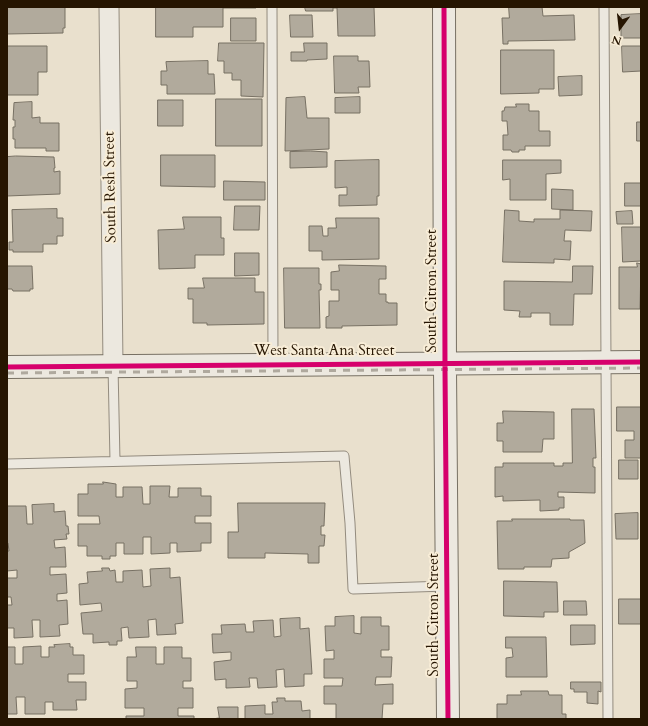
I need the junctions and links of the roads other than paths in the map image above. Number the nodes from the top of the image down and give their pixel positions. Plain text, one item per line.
1 (109, 7) edge
2 (272, 7) edge
3 (444, 7) edge
4 (604, 7) edge
5 (606, 362) junction
6 (641, 362) edge
7 (445, 363) junction
8 (273, 365) junction
9 (113, 366) junction
10 (7, 367) edge
11 (115, 461) junction
12 (7, 464) edge
13 (447, 586) junction
14 (448, 719) edge
15 (608, 719) edge

1 - 9 street, South Resh Street
2 - 8 lane
3 - 7 street, South Citron Street
4 - 5 lane
5 - 6 street, West Santa Ana Street
5 - 7 street, West Santa Ana Street
5 - 15 lane
7 - 8 street, West Santa Ana Street
7 - 13 street, South Citron Street
8 - 9 street, West Santa Ana Street
9 - 10 street, West Santa Ana Street
9 - 11 lane
11 - 12 lane
11 - 13 lane
13 - 14 street, South Citron Street

